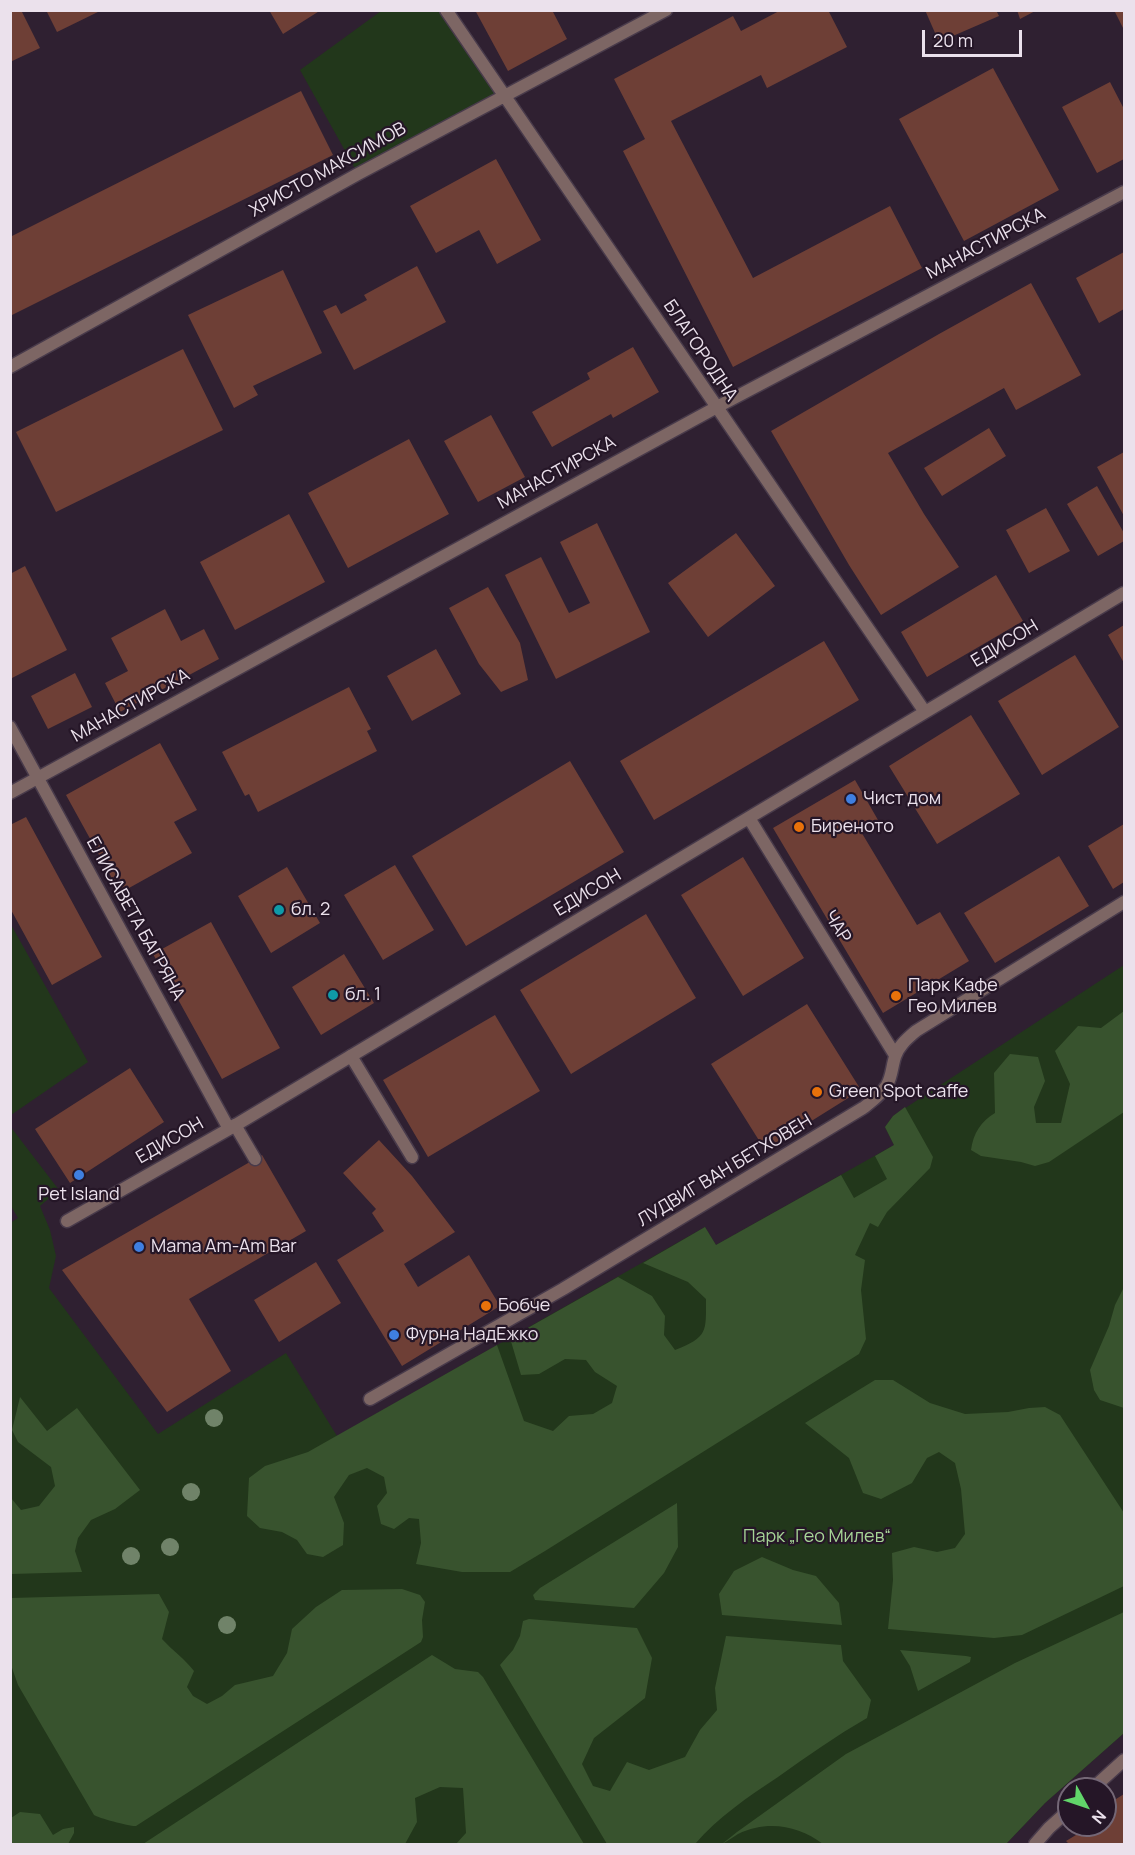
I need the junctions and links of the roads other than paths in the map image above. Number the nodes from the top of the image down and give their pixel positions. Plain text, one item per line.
1 (446, 10) edge
2 (666, 10) edge
3 (504, 96) junction
4 (1125, 192) edge
5 (10, 367) edge
6 (717, 407) junction
7 (1125, 593) edge
8 (925, 712) junction
9 (10, 728) edge
10 (38, 778) junction
11 (10, 793) edge
12 (749, 818) junction
13 (1125, 902) edge
14 (895, 1055) junction
15 (351, 1056) junction
16 (232, 1126) junction
17 (412, 1157) dead end
18 (255, 1159) dead end
19 (67, 1221) dead end
20 (370, 1399) dead end
21 (1125, 1760) edge
22 (1106, 1777) edge
23 (1057, 1821) edge
24 (1035, 1845) edge

1 - 3 street, БЛАГОРОДНА
2 - 3 street, ХРИСТО МАКСИМОВ
3 - 5 street, ХРИСТО МАКСИМОВ
3 - 6 street, БЛАГОРОДНА
4 - 6 street, МАНАСТИРСКА
6 - 8 street, БЛАГОРОДНА
6 - 10 street, МАНАСТИРСКА
7 - 8 street, ЕДИСОН
8 - 12 street, ЕДИСОН
9 - 10 street, ЕЛИСАВЕТА БАГРЯНА
10 - 11 street, МАНАСТИРСКА
10 - 16 street, ЕЛИСАВЕТА БАГРЯНА
12 - 14 street, ЧАР
12 - 15 street, ЕДИСОН
13 - 14 street, ЛУДВИГ ВАН БЕТХОВЕН
14 - 20 street, ЛУДВИГ ВАН БЕТХОВЕН
15 - 16 street, ЕДИСОН
15 - 17 street
16 - 18 street, ЕЛИСАВЕТА БАГРЯНА
16 - 19 street, ЕДИСОН
21 - 22 street
23 - 24 street

